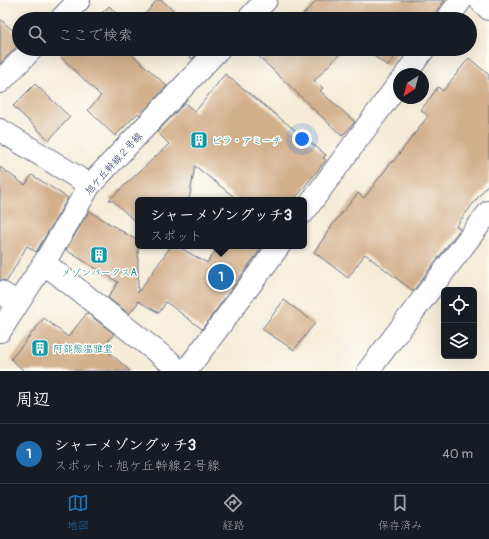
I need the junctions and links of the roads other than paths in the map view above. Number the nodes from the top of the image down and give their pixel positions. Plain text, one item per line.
1 (79, 0) edge
2 (266, 0) edge
3 (461, 0) edge
4 (480, 0) edge
5 (489, 9) edge
6 (68, 12) edge
7 (255, 12) edge
8 (452, 12) edge
9 (25, 56) edge
10 (212, 56) edge
11 (419, 56) edge
12 (410, 68) edge
13 (0, 82) edge
14 (393, 91) edge
15 (0, 130) edge
16 (90, 185) junction
17 (307, 208) edge
18 (489, 212) edge
19 (276, 249) edge
20 (44, 264) junction
21 (0, 292) edge
22 (18, 303) junction
23 (0, 331) edge
24 (179, 367) edge
25 (368, 371) edge

1 - 6 street
2 - 7 street
3 - 8 street
4 - 5 street
9 - 13 street
10 - 16 street, 旭ケ丘幹線２号線
11 - 12 street
14 - 17 street
15 - 16 street
16 - 20 street, 旭ケ丘幹線２号線
18 - 25 street
19 - 24 street
20 - 22 street, 旭ケ丘幹線２号線
20 - 24 street
21 - 22 street
22 - 23 street, 旭ケ丘幹線２号線

